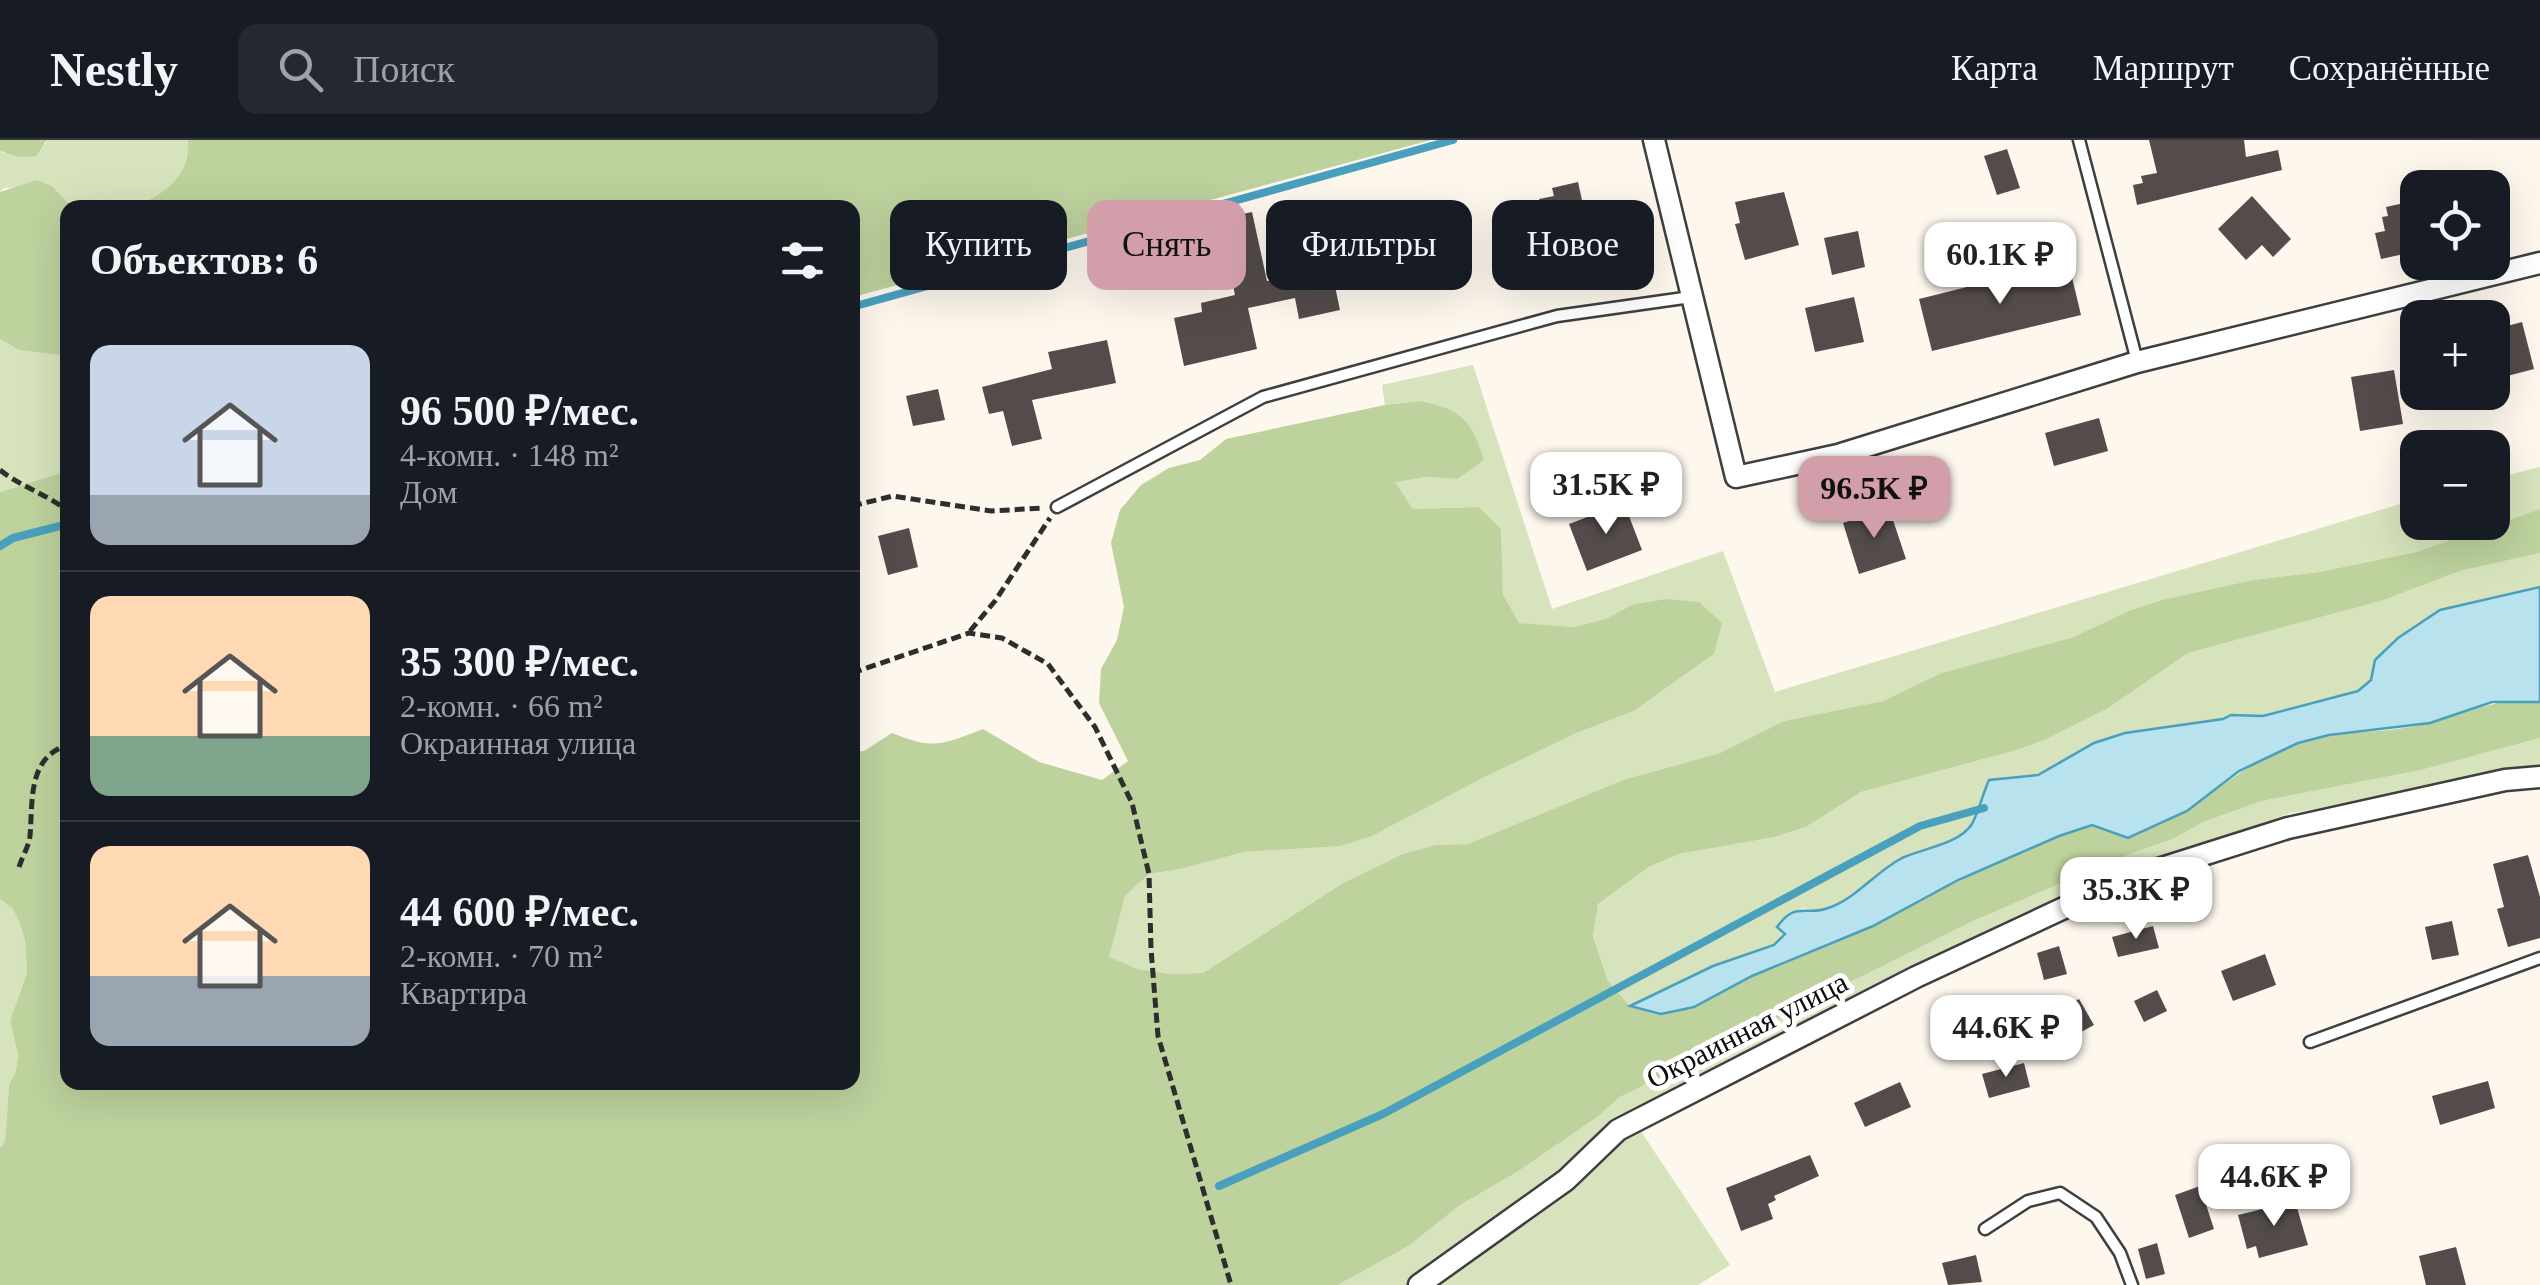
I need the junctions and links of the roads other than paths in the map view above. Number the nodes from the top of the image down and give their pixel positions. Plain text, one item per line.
1 (1654, 140) edge
2 (2079, 140) edge
3 (2540, 262) edge
4 (1694, 297) junction
5 (2137, 362) junction
6 (1057, 507) road end
7 (2540, 777) edge
8 (2540, 958) edge
9 (2310, 1042) dead end
10 (1985, 1229) dead end
11 (1418, 1285) edge
12 (2132, 1285) edge

1 - 4 street
2 - 5 lane
3 - 5 street
4 - 5 street
4 - 6 lane
7 - 11 street, Окраинная улица
8 - 9 lane
10 - 12 lane

